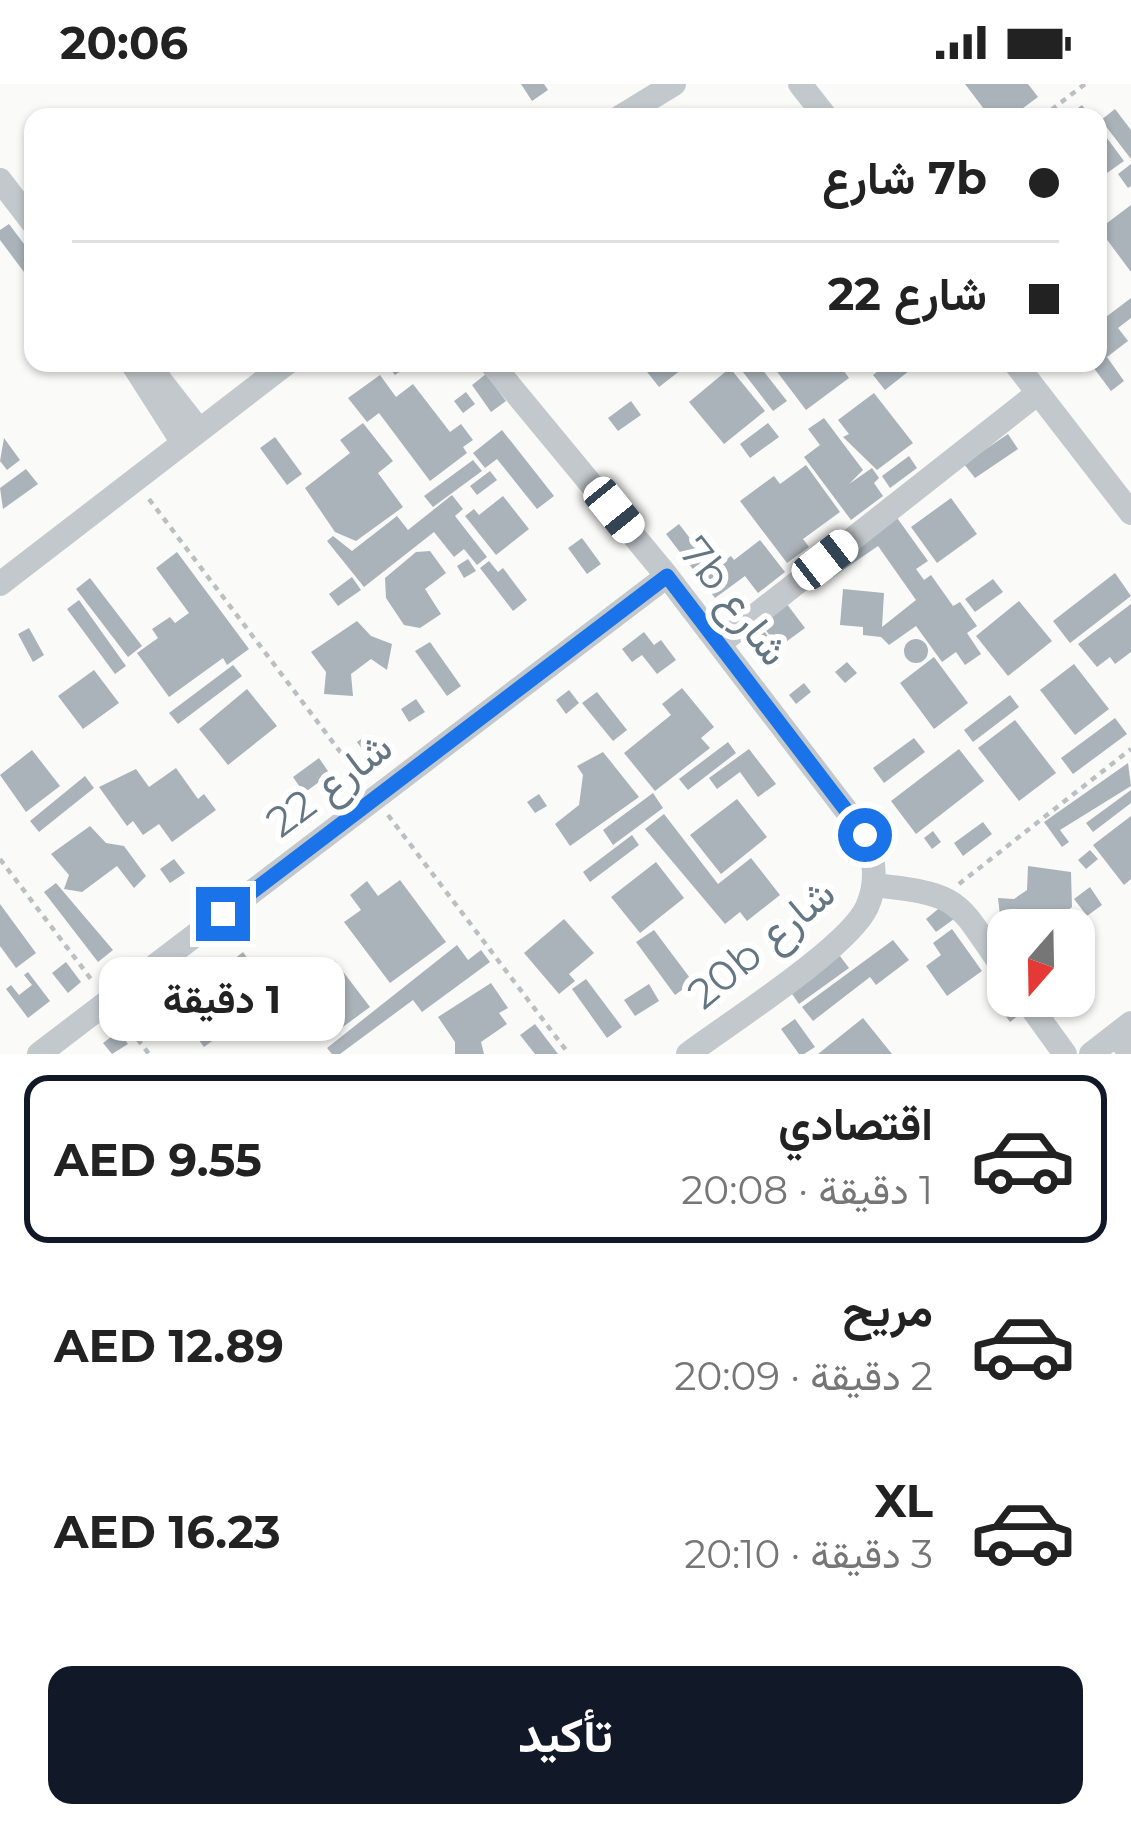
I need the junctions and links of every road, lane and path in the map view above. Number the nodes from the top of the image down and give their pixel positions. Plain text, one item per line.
1 (658, 84) edge
2 (674, 84) edge
3 (800, 84) edge
4 (1084, 84) edge
5 (631, 108) edge
6 (632, 108) edge
7 (819, 108) edge
8 (1053, 108) edge
9 (0, 180) edge
10 (24, 212) edge
11 (139, 372) edge
12 (151, 372) edge
13 (275, 372) edge
14 (502, 372) edge
15 (1022, 372) edge
16 (1038, 393) junction
17 (191, 437) junction
18 (135, 480) junction
19 (1130, 510) edge
20 (667, 576) junction
21 (0, 584) edge
22 (719, 644) junction
23 (1131, 749) edge
24 (376, 798) junction
25 (0, 859) edge
26 (874, 885) junction
27 (945, 895) junction
28 (987, 948) edge
29 (108, 1001) junction
30 (1038, 1017) edge
31 (1126, 1037) edge
32 (39, 1054) edge
33 (149, 1054) edge
34 (569, 1054) edge
35 (688, 1054) edge
36 (1065, 1054) edge
37 (1090, 1054) edge

1 - 5 street
2 - 6 street
3 - 7 street
4 - 8 path
9 - 10 street
11 - 17 street
12 - 17 street
13 - 17 street
14 - 20 street, 7b شارع
15 - 16 street
16 - 19 street
16 - 22 street
17 - 18 street
18 - 21 street
18 - 24 path
20 - 22 street, 7b شارع
20 - 24 street, شارع 22
22 - 26 street, 7b شارع
23 - 27 path
24 - 29 street, شارع 22
24 - 34 path
25 - 29 path
26 - 27 street
26 - 35 street, 20b شارع
27 - 28 street
29 - 32 street, شارع 22
29 - 33 path
30 - 36 street
31 - 37 street

